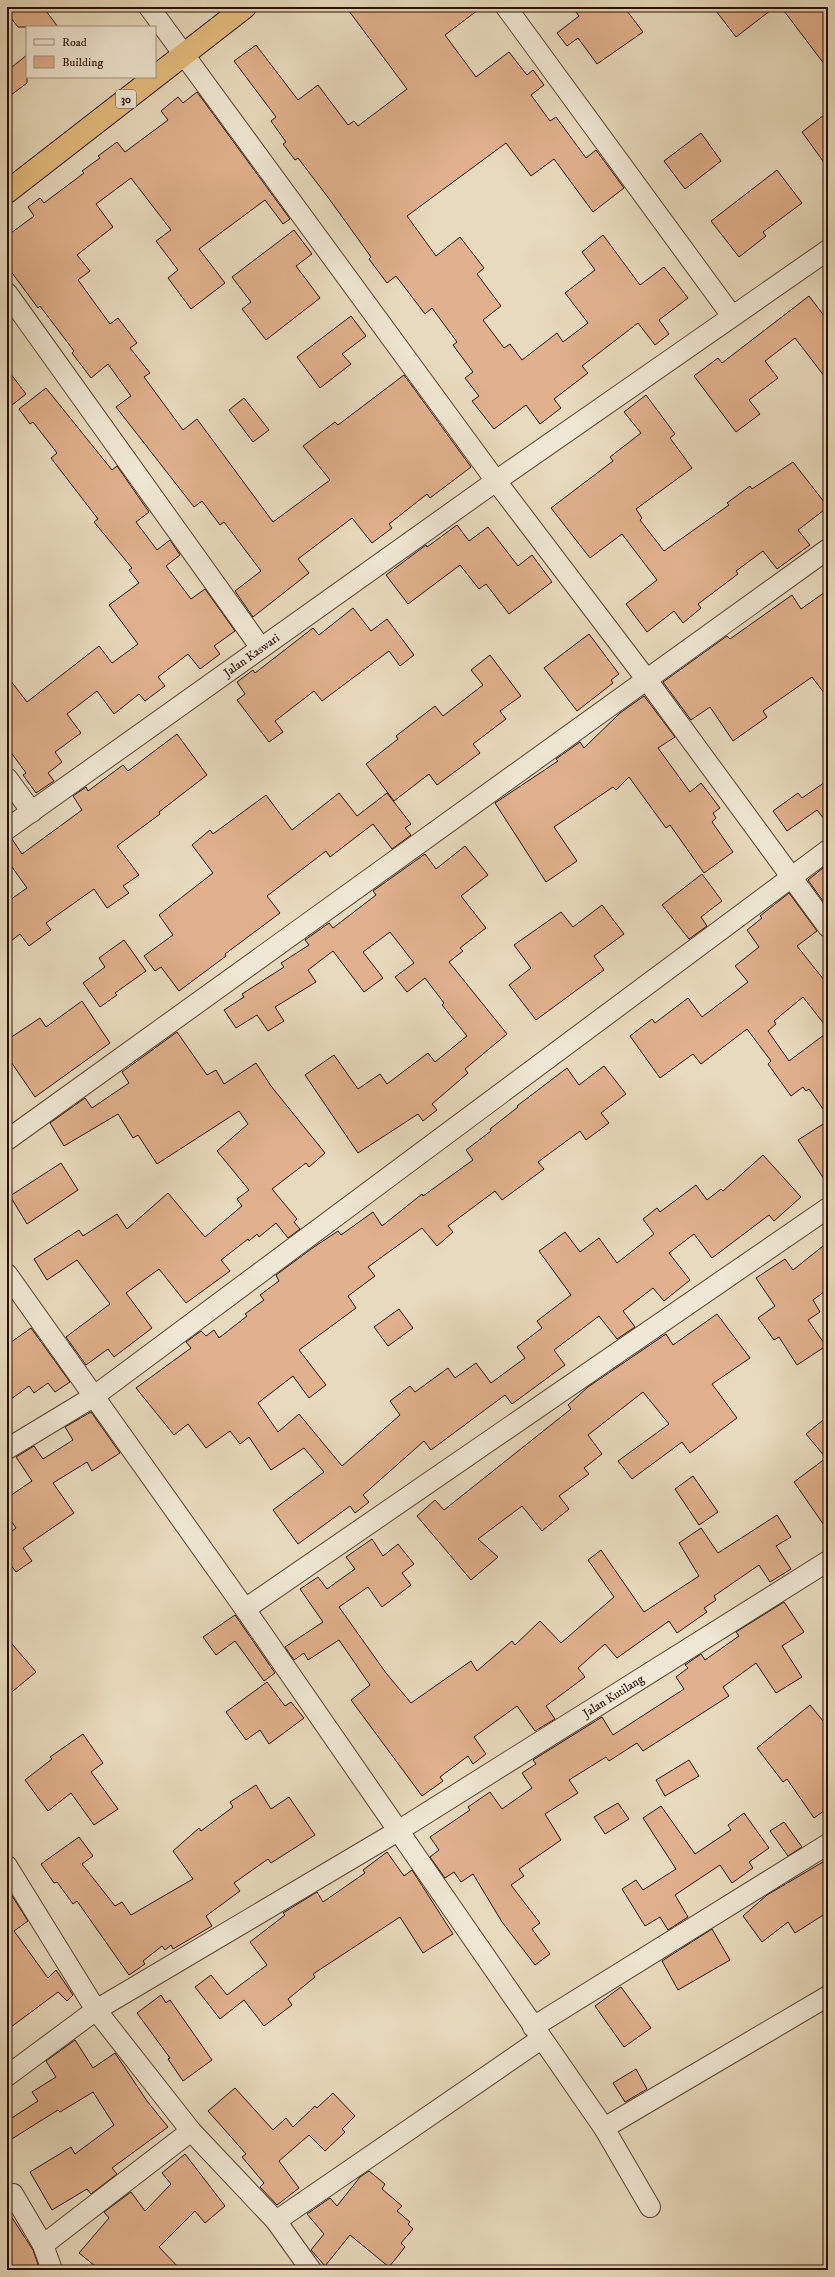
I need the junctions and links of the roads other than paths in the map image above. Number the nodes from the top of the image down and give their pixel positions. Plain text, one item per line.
1 (149, 7) edge
2 (245, 7) edge
3 (506, 7) edge
4 (185, 54) junction
5 (156, 76) edge
6 (154, 78) edge
7 (7, 192) edge
8 (828, 250) edge
9 (7, 293) edge
10 (732, 316) junction
11 (496, 481) junction
12 (828, 549) edge
13 (261, 648) junction
14 (647, 680) junction
15 (7, 778) edge
16 (32, 812) junction
17 (7, 829) edge
18 (828, 850) edge
19 (791, 877) junction
20 (828, 927) edge
21 (7, 1140) edge
22 (828, 1208) edge
23 (7, 1274) edge
24 (93, 1397) junction
25 (7, 1449) edge
26 (828, 1561) edge
27 (245, 1609) junction
28 (398, 1831) junction
29 (828, 1844) edge
30 (7, 1866) edge
31 (828, 1996) edge
32 (96, 2010) junction
33 (537, 2033) junction
34 (7, 2076) edge
35 (604, 2128) junction
36 (191, 2131) junction
37 (13, 2194) dead end
38 (650, 2207) dead end
39 (276, 2221) junction
40 (43, 2245) junction
41 (52, 2270) edge
42 (311, 2270) edge

1 - 4 street
2 - 4 highway, 30
3 - 10 street
4 - 5 highway, 30
4 - 11 street
6 - 7 highway, 30
8 - 10 street, Jalan Kaswari
9 - 13 street
10 - 11 street, Jalan Kaswari
11 - 13 street, Jalan Kaswari
11 - 14 street
12 - 14 street
13 - 16 street, Jalan Kaswari
14 - 19 street
14 - 21 street
15 - 16 street
16 - 17 street, Jalan Kaswari
18 - 19 street
19 - 20 street
19 - 24 street
22 - 27 street
23 - 24 street
24 - 25 street
24 - 27 street
26 - 28 street, Jalan Kutilang
27 - 28 street
28 - 32 street, Jalan Kutilang
28 - 33 street
29 - 33 street
30 - 32 street
31 - 35 street
32 - 34 street, Jalan Kutilang
32 - 36 street
33 - 35 street
33 - 39 street
35 - 38 street
36 - 39 street
36 - 40 street
37 - 40 street
39 - 42 street
40 - 41 street

